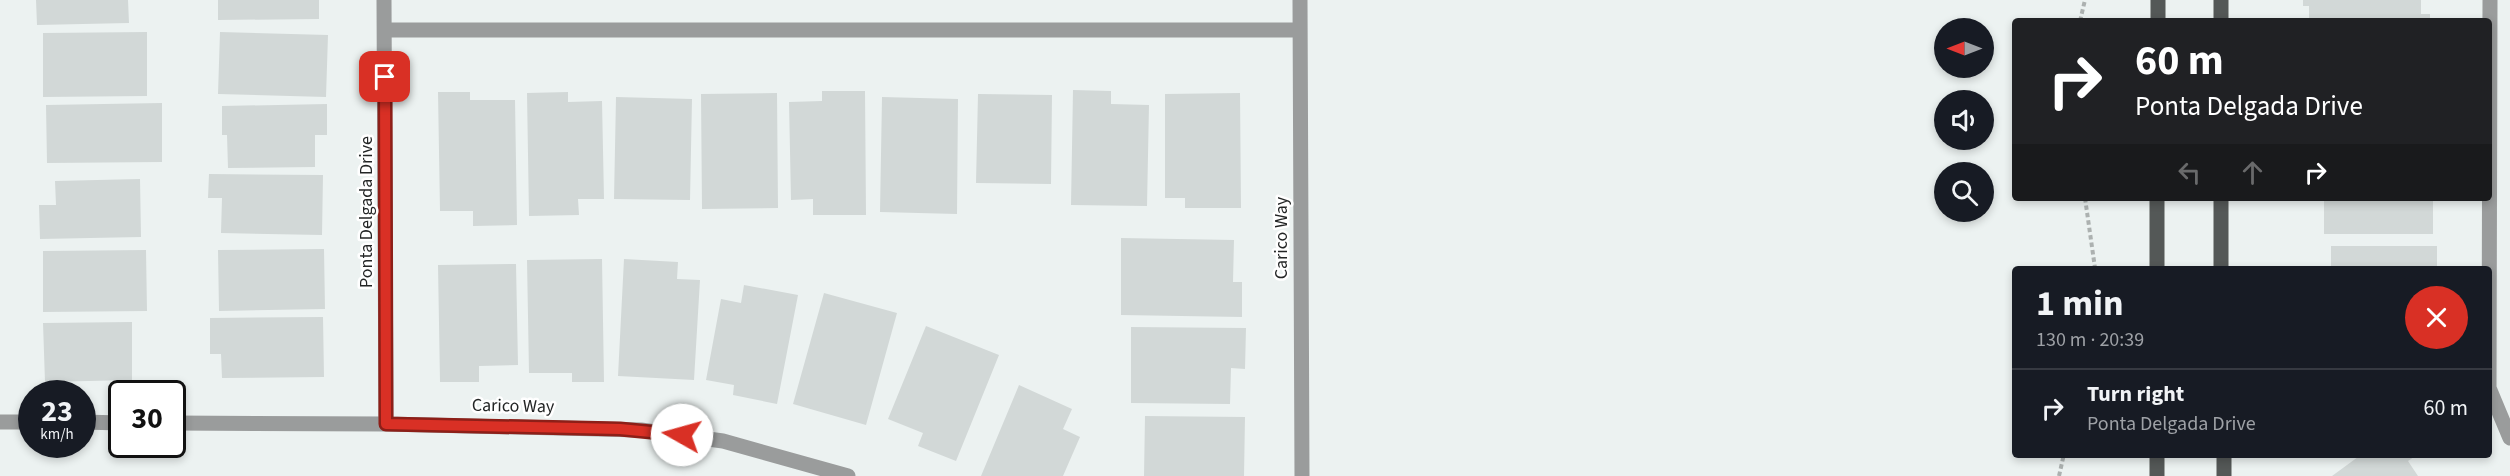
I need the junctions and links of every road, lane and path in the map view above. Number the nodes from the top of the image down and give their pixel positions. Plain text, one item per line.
1 (384, 0) edge
2 (1300, 0) edge
3 (2085, 0) edge
4 (2158, 0) edge
5 (2221, 0) edge
6 (2490, 0) edge
7 (2081, 18) edge
8 (2157, 18) edge
9 (2221, 18) edge
10 (2490, 18) edge
11 (385, 30) junction
12 (1300, 30) junction
13 (2085, 201) edge
14 (2157, 201) edge
15 (2221, 201) edge
16 (2489, 201) edge
17 (2095, 266) edge
18 (2157, 266) edge
19 (2221, 266) edge
20 (2489, 266) edge
21 (2492, 395) edge
22 (0, 422) edge
23 (18, 422) edge
24 (186, 423) edge
25 (386, 424) junction
26 (2510, 438) edge
27 (2063, 458) edge
28 (2157, 458) edge
29 (2224, 458) edge
30 (848, 476) edge
31 (1302, 476) edge
32 (2059, 476) edge
33 (2157, 476) edge
34 (2224, 476) edge

1 - 11 street, Ponta Delgada Drive
2 - 12 street, Carico Way
3 - 7 path
4 - 8 main road
5 - 9 main road
6 - 10 street
11 - 12 street
11 - 25 street, Ponta Delgada Drive
12 - 31 street, Carico Way
13 - 17 path
14 - 18 main road
15 - 19 main road
16 - 20 street
21 - 26 street
22 - 23 street
24 - 25 street, Carico Way
25 - 30 street, Carico Way
27 - 32 path
28 - 33 main road
29 - 34 main road

